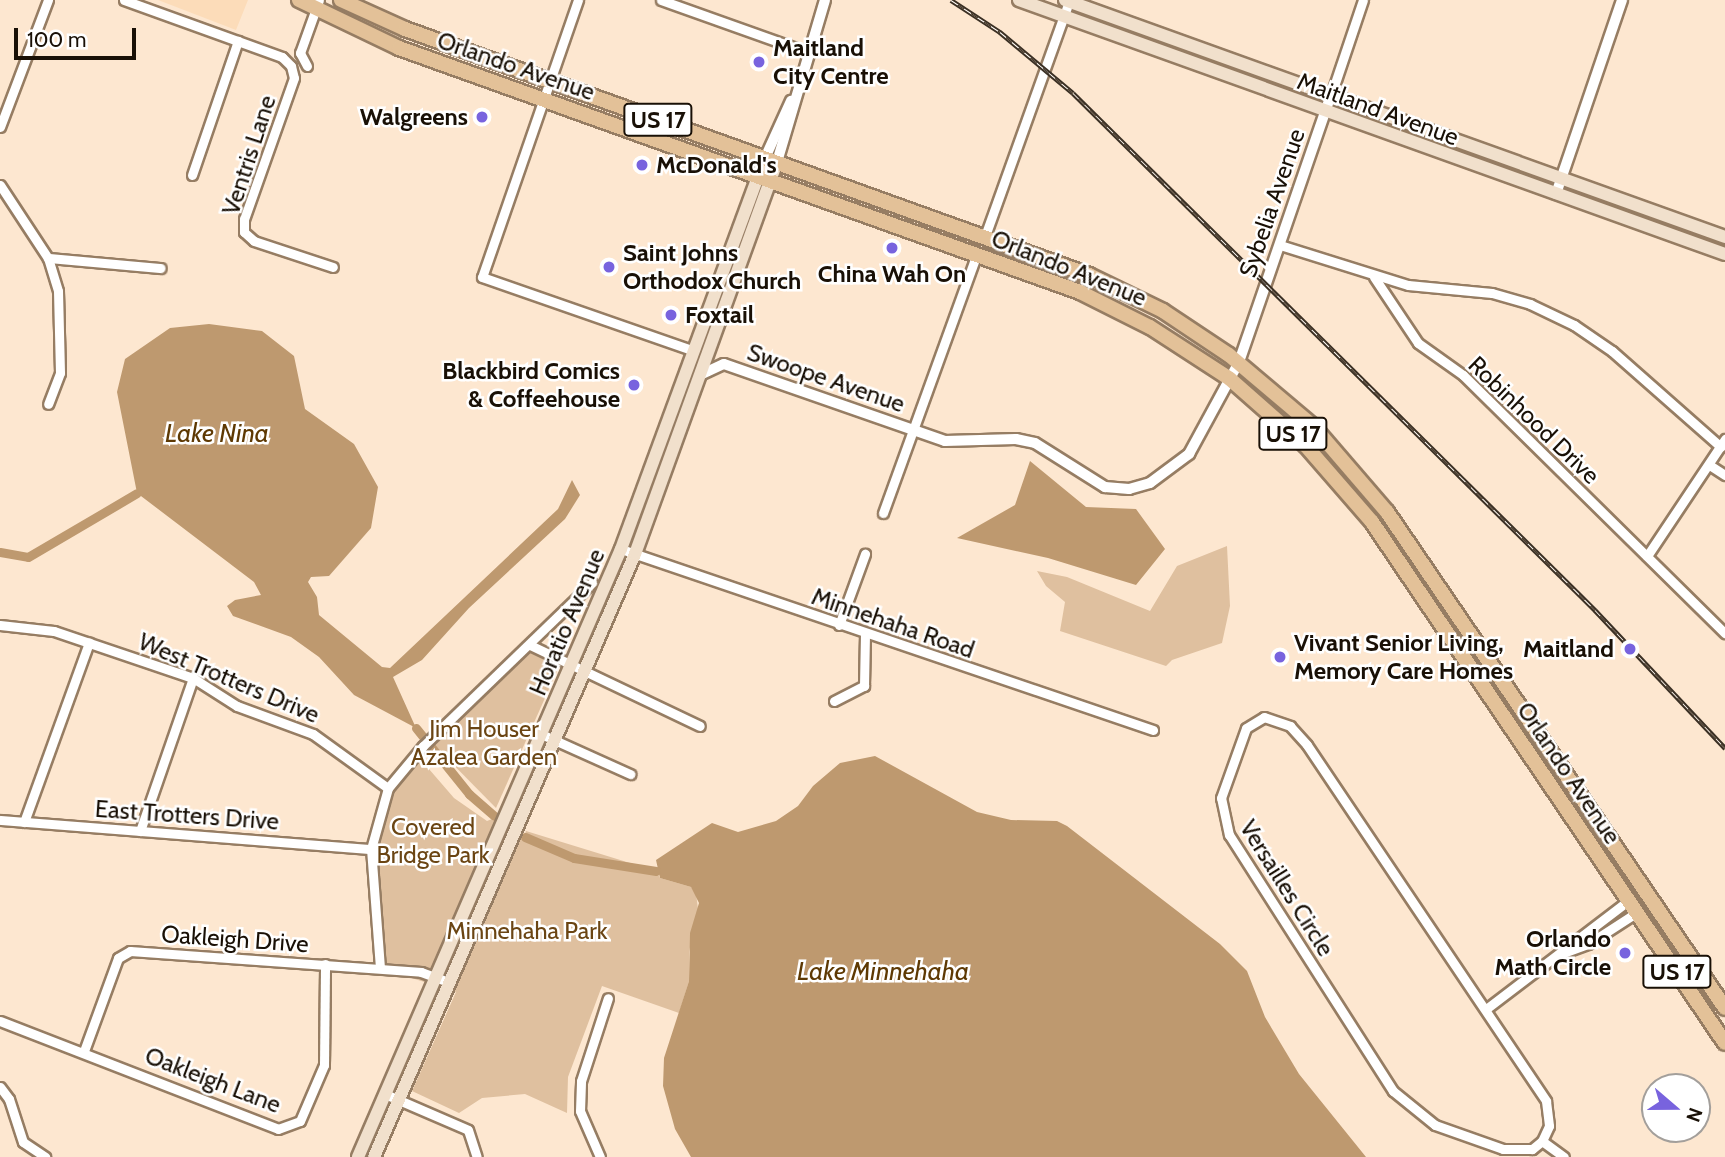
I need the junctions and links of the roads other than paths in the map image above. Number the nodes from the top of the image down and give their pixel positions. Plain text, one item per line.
1 (48, 0) edge
2 (124, 0) edge
3 (299, 0) edge
4 (341, 0) edge
5 (578, 0) edge
6 (661, 0) edge
7 (825, 0) edge
8 (1019, 0) edge
9 (1363, 0) edge
10 (1622, 0) edge
11 (1067, 1) edge
12 (1042, 4) edge
13 (317, 5) edge
14 (1065, 16) junction
15 (238, 41) junction
16 (807, 52) junction
17 (307, 66) dead end
18 (550, 81) junction
19 (1330, 98) junction
20 (544, 100) junction
21 (1325, 113) junction
22 (0, 127) edge
23 (771, 160) junction
24 (192, 175) dead end
25 (763, 179) junction
26 (1561, 180) junction
27 (0, 185) edge
28 (1556, 194) junction
29 (985, 236) junction
30 (1725, 237) edge
31 (1280, 245) junction
32 (977, 254) junction
33 (1725, 254) edge
34 (48, 258) junction
35 (332, 267) dead end
36 (161, 268) dead end
37 (1374, 276) junction
38 (711, 341) junction
39 (690, 356) junction
40 (1239, 362) junction
41 (724, 364) junction
42 (698, 377) junction
43 (1230, 379) junction
44 (48, 404) dead end
45 (914, 431) junction
46 (1723, 443) edge
47 (1711, 466) junction
48 (1725, 475) edge
49 (883, 513) dead end
50 (621, 549) junction
51 (635, 554) junction
52 (865, 554) dead end
53 (1647, 556) junction
54 (592, 583) dead end
55 (0, 625) edge
56 (839, 625) junction
57 (1725, 634) edge
58 (865, 635) junction
59 (89, 642) junction
60 (530, 645) junction
61 (572, 663) junction
62 (584, 672) junction
63 (193, 678) junction
64 (1510, 692) junction
65 (834, 701) dead end
66 (1498, 709) junction
67 (700, 726) dead end
68 (1153, 730) dead end
69 (541, 734) junction
70 (555, 740) junction
71 (630, 774) dead end
72 (388, 788) junction
73 (0, 820) edge
74 (24, 822) junction
75 (140, 831) junction
76 (371, 849) junction
77 (1614, 880) junction
78 (1648, 895) junction
79 (1632, 907) junction
80 (1667, 925) junction
81 (325, 964) junction
82 (380, 968) junction
83 (436, 977) junction
84 (449, 982) junction
85 (608, 998) dead end
86 (1725, 1008) edge
87 (1486, 1009) junction
88 (0, 1021) edge
89 (1725, 1043) edge
90 (84, 1051) junction
91 (0, 1087) edge
92 (385, 1094) junction
93 (399, 1100) junction
94 (1542, 1141) junction
95 (45, 1157) edge
96 (358, 1157) edge
97 (374, 1157) edge
98 (477, 1157) edge
99 (600, 1157) edge
100 (1564, 1157) edge

1 - 22 street
2 - 15 street
3 - 13 main road, Orlando Avenue / US 17
4 - 18 main road, Orlando Avenue / US 17
5 - 18 street
6 - 16 street
7 - 16 street, Horatio Avenue
8 - 12 main road, Maitland Avenue
9 - 19 street, Sybelia Avenue
10 - 26 street
11 - 14 street
11 - 19 main road, Maitland Avenue
12 - 14 main road, Maitland Avenue
13 - 17 street
13 - 20 main road, Orlando Avenue / US 17
14 - 21 main road, Maitland Avenue
14 - 29 street
15 - 24 street
15 - 35 street, Ventris Lane
16 - 23 street, Horatio Avenue
18 - 20 street
18 - 23 main road, Orlando Avenue / US 17
19 - 21 street, Sybelia Avenue
19 - 26 main road, Maitland Avenue
20 - 25 main road, Orlando Avenue / US 17
20 - 39 street
21 - 28 main road, Maitland Avenue
21 - 31 street, Sybelia Avenue
23 - 25 main road, Horatio Avenue
23 - 29 main road, Orlando Avenue / US 17
25 - 32 main road, Orlando Avenue / US 17
25 - 38 main road, Horatio Avenue
25 - 39 main road, Horatio Avenue
26 - 28 street
26 - 30 main road, Maitland Avenue
27 - 34 street
28 - 33 main road, Maitland Avenue
29 - 40 main road, Orlando Avenue / US 17
31 - 37 street
31 - 40 street, Sybelia Avenue
32 - 43 main road, Orlando Avenue / US 17
32 - 45 street
34 - 36 street
34 - 44 street
37 - 46 street
37 - 53 street, Robinhood Drive
38 - 41 street, Swoope Avenue
38 - 42 main road, Horatio Avenue
39 - 42 main road
39 - 50 main road, Horatio Avenue
40 - 43 street, Sybelia Avenue
40 - 64 main road, Orlando Avenue / US 17
41 - 42 street, Swoope Avenue
41 - 45 street, Swoope Avenue
42 - 51 main road, Horatio Avenue
43 - 45 street, Swoope Avenue
43 - 66 main road, Orlando Avenue / US 17
45 - 49 street
46 - 47 street
47 - 48 street
47 - 53 street
50 - 51 street, Minnehaha Road
50 - 61 main road, Horatio Avenue
51 - 56 street, Minnehaha Road
51 - 62 main road, Horatio Avenue
52 - 56 street
53 - 57 street, Robinhood Drive
54 - 60 street
55 - 59 street, West Trotters Drive
56 - 58 street, Minnehaha Road
58 - 65 street
58 - 68 street, Minnehaha Road
59 - 63 street, West Trotters Drive
59 - 74 street
60 - 61 street
60 - 72 street
61 - 62 street
61 - 69 main road, Horatio Avenue
62 - 67 street
62 - 70 main road, Horatio Avenue
63 - 72 street, West Trotters Drive
63 - 75 street
64 - 66 street
64 - 78 main road, Orlando Avenue / US 17
66 - 77 main road, Orlando Avenue / US 17
69 - 70 street
69 - 83 main road, Horatio Avenue
70 - 71 street
70 - 84 main road, Horatio Avenue
72 - 76 street
73 - 74 street, East Trotters Drive
74 - 75 street, East Trotters Drive
75 - 76 street, East Trotters Drive
76 - 82 street
77 - 78 main road
77 - 79 main road, Orlando Avenue / US 17
78 - 80 main road, Orlando Avenue / US 17
79 - 80 main road
79 - 87 street
79 - 89 main road, Orlando Avenue / US 17
80 - 86 main road, Orlando Avenue / US 17
81 - 82 street, Oakleigh Drive
81 - 90 street, Oakleigh Drive
81 - 90 street, Oakleigh Lane
82 - 83 street, Oakleigh Drive
83 - 84 street, Oakleigh Drive
83 - 92 main road, Horatio Avenue
84 - 93 main road, Horatio Avenue
85 - 99 street
87 - 94 street, Versailles Circle
87 - 94 street, Versailles Circle
88 - 90 street, Oakleigh Lane
91 - 95 street
92 - 93 street
92 - 96 main road, Horatio Avenue
93 - 97 main road, Horatio Avenue
93 - 98 street
94 - 100 street

